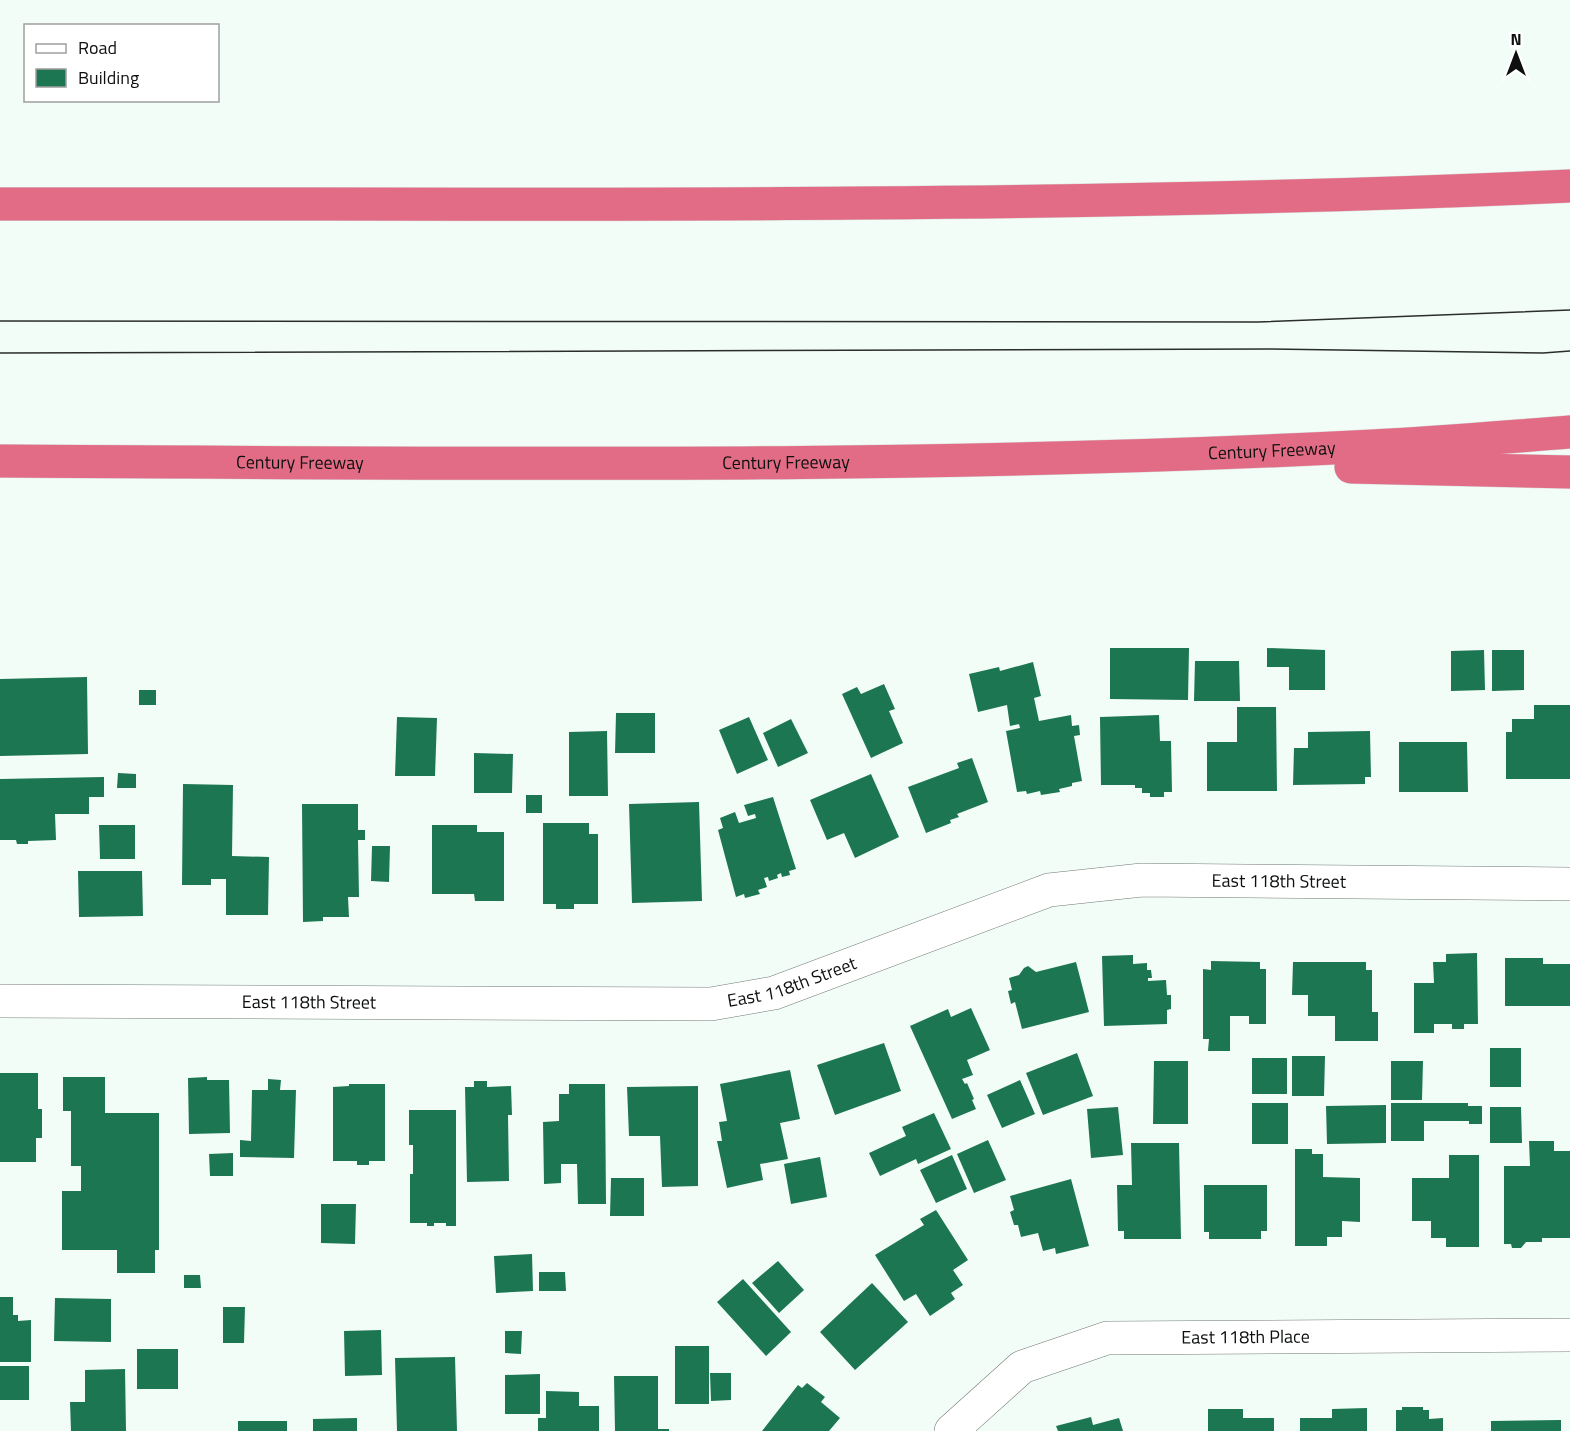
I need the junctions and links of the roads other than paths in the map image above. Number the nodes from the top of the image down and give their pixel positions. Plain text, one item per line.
1 (1570, 186) edge
2 (0, 204) edge
3 (1570, 432) edge
4 (1046, 459) junction
5 (0, 460) edge
6 (1570, 472) edge
7 (1570, 885) edge
8 (0, 1001) edge
9 (1570, 1335) edge
10 (951, 1431) edge

1 - 2 highway
3 - 4 highway, Century Freeway
4 - 5 highway, Century Freeway
4 - 6 highway
7 - 8 street, East 118th Street
9 - 10 street, East 118th Place

